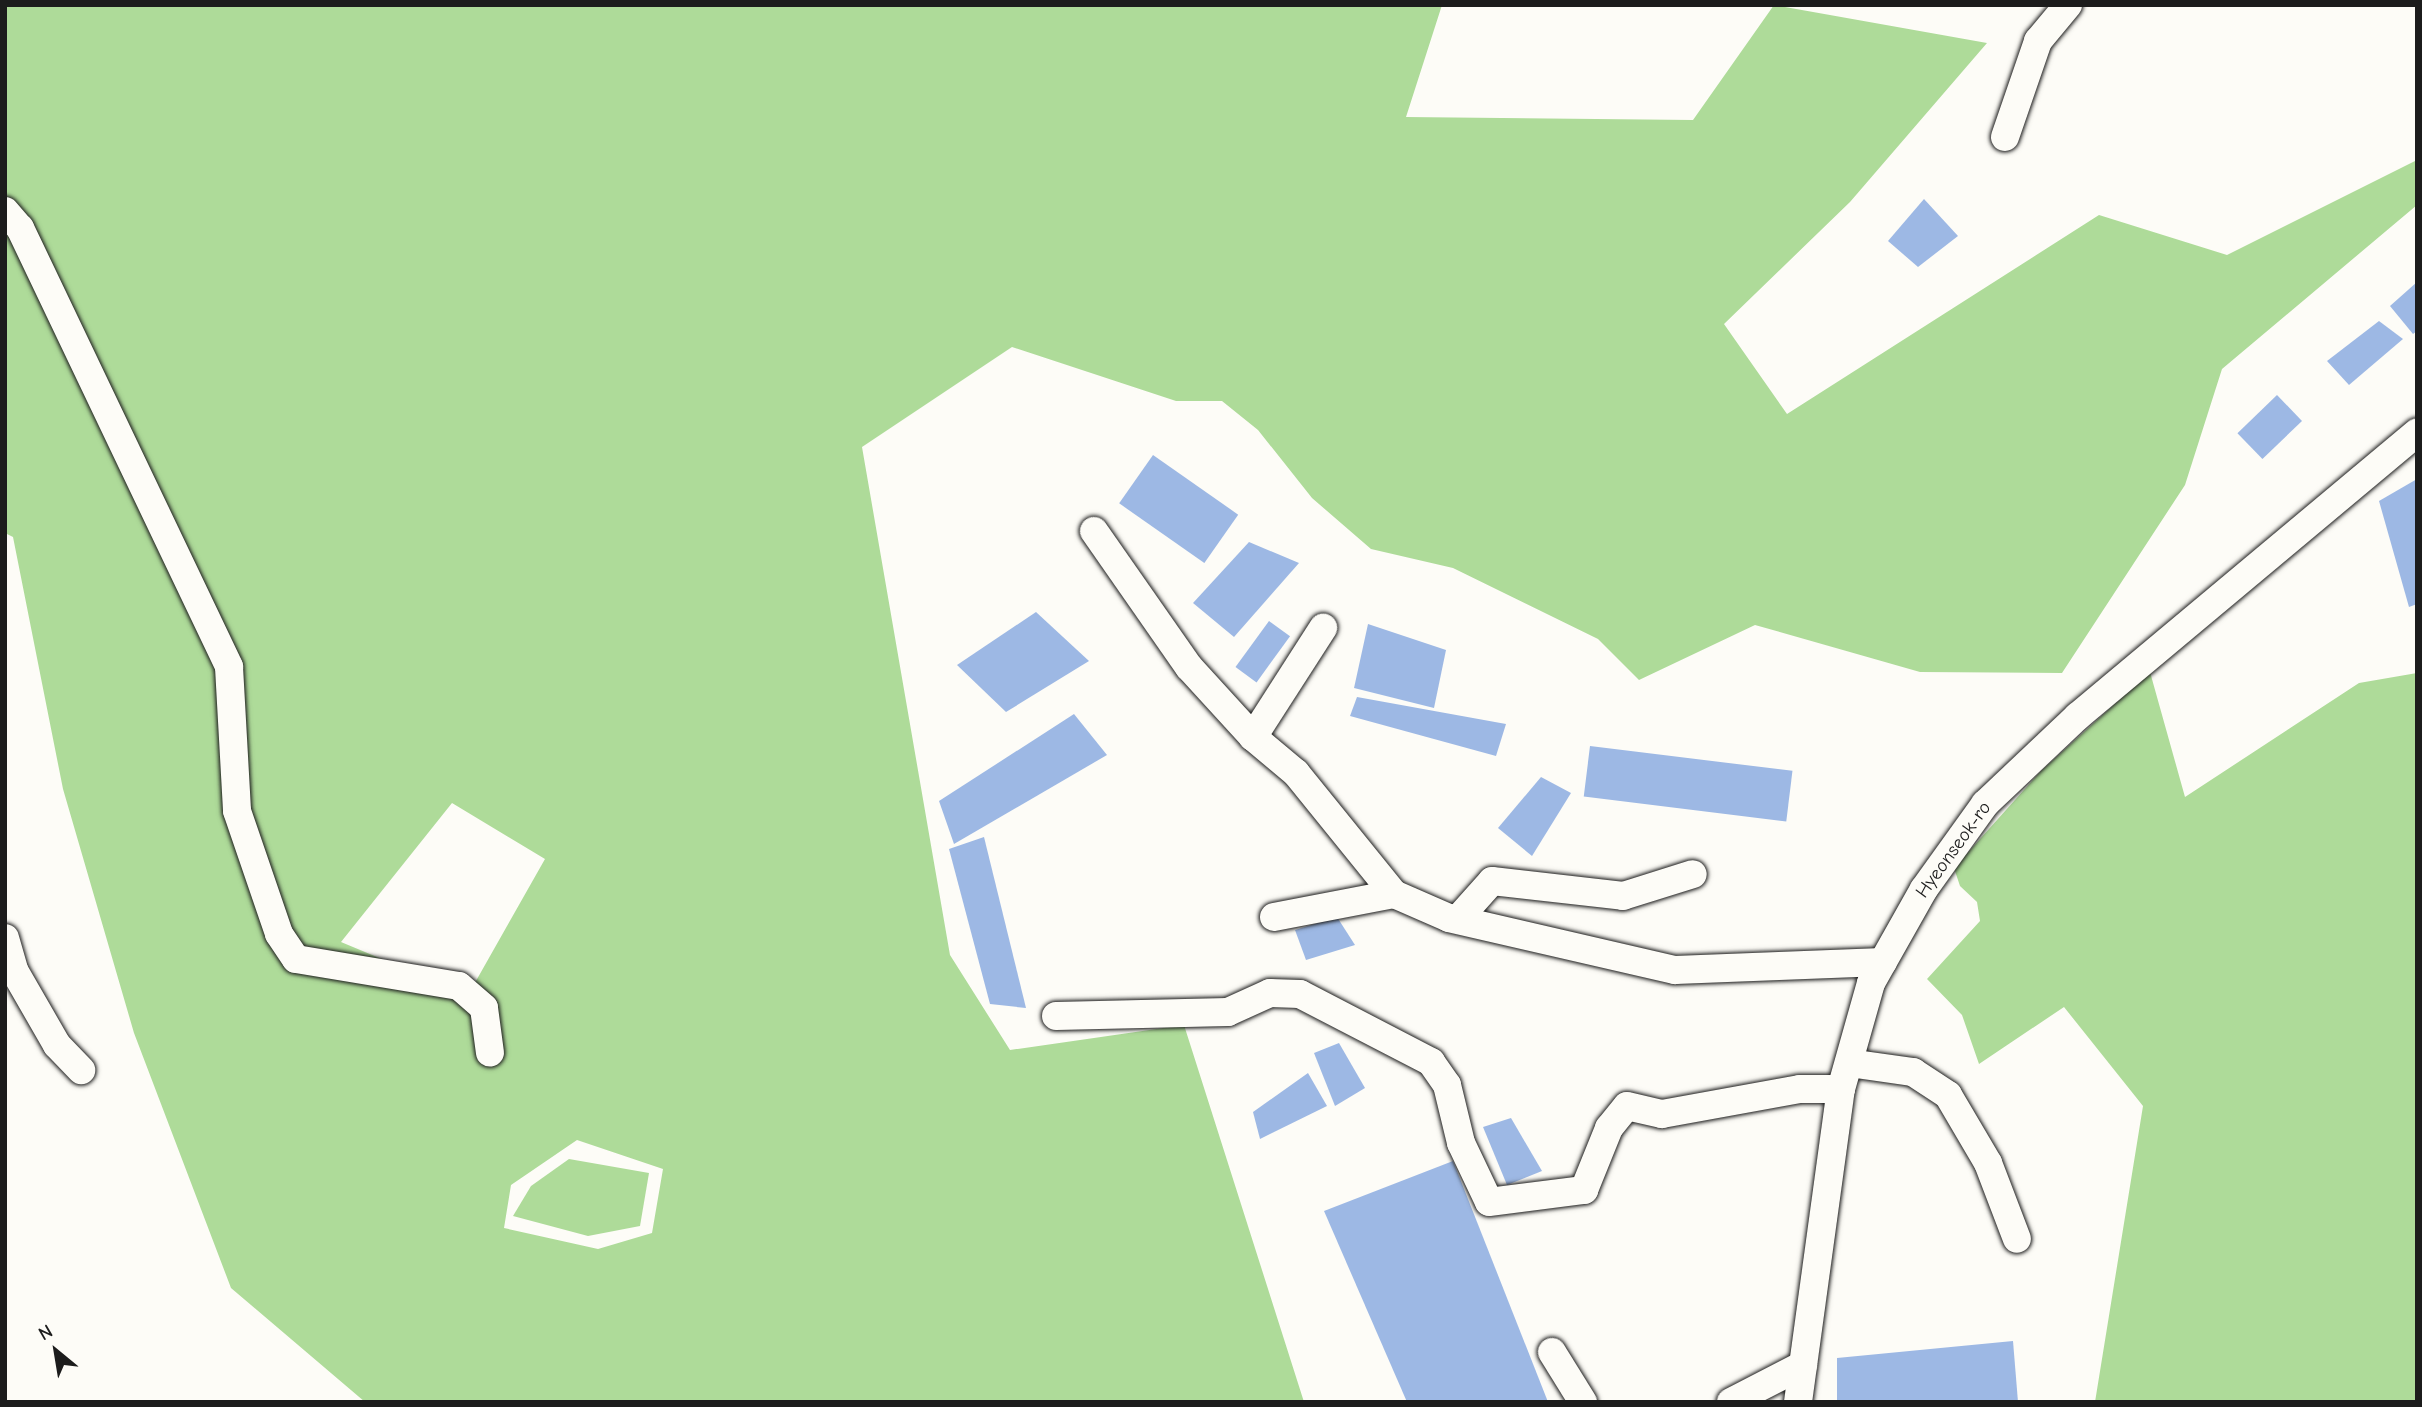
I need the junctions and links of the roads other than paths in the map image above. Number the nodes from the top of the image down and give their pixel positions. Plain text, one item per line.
1 (2068, 5) edge
2 (2005, 137) dead end
3 (5, 211) edge
4 (2417, 433) edge
5 (1094, 531) dead end
6 (1323, 628) dead end
7 (1253, 737) junction
8 (1693, 874) dead end
9 (1394, 894) junction
10 (1274, 917) dead end
11 (1458, 919) junction
12 (5, 938) edge
13 (1883, 962) junction
14 (10, 976) edge
15 (1056, 1016) dead end
16 (490, 1053) dead end
17 (81, 1070) dead end
18 (1845, 1076) junction
19 (2017, 1238) dead end
20 (1552, 1352) dead end
21 (1803, 1365) junction
22 (1583, 1402) edge
23 (1731, 1402) edge
24 (1798, 1402) edge

1 - 2 street
3 - 16 street
4 - 13 street, Hyeonseok-ro
5 - 7 street
6 - 7 street
7 - 9 street
8 - 11 street
9 - 10 street
9 - 11 street
11 - 13 street
12 - 14 street
13 - 18 street, Hyeonseok-ro
14 - 17 street
15 - 18 street
18 - 19 street
18 - 21 street, Hyeonseok-ro
20 - 22 street
21 - 23 street
21 - 24 street, Hyeonseok-ro

